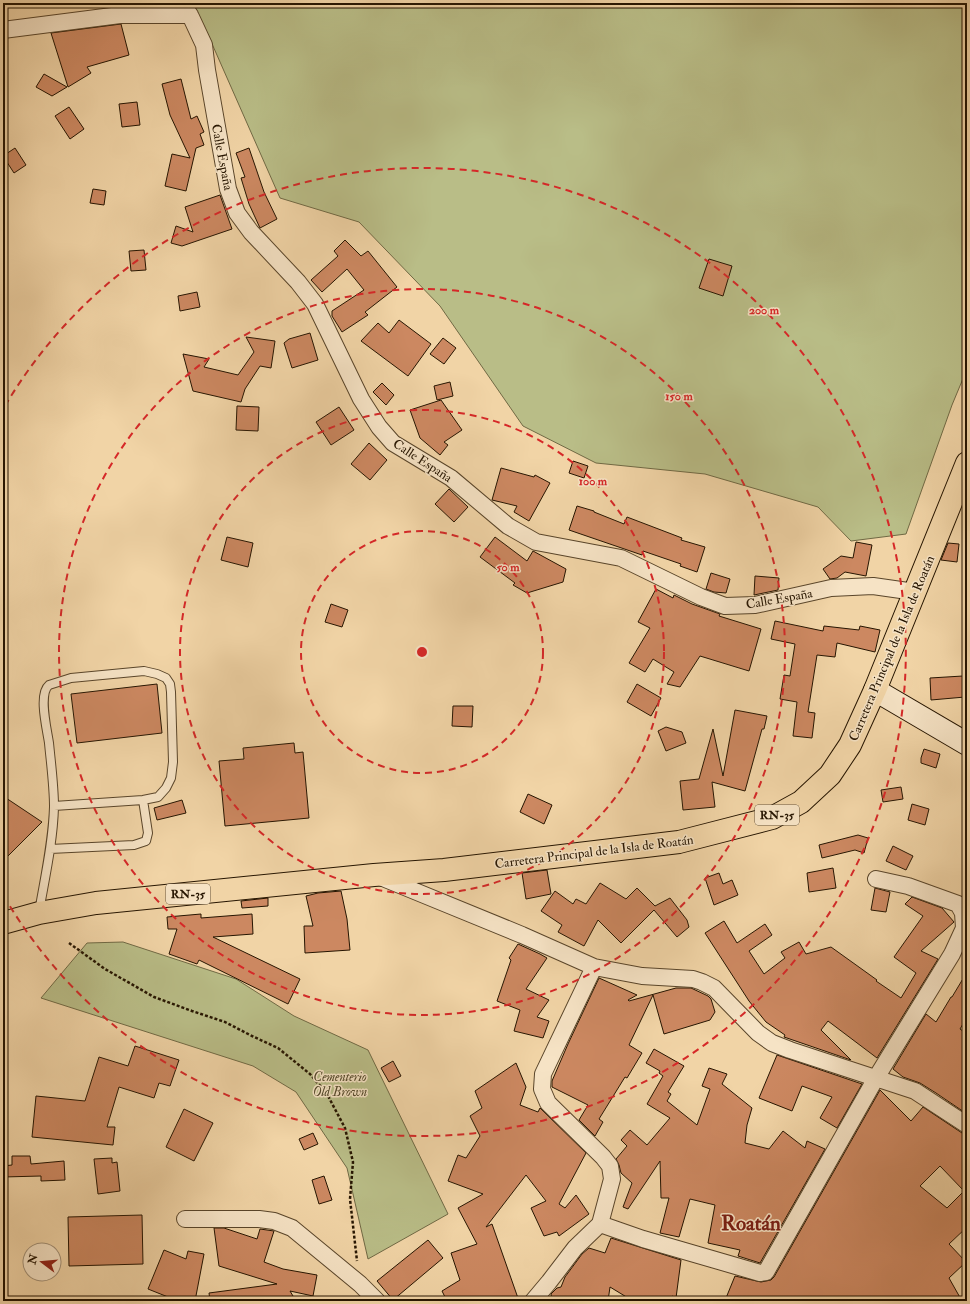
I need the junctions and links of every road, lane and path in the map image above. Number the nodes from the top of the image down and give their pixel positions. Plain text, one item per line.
1 (186, 9) edge
2 (3, 30) edge
3 (967, 463) edge
4 (915, 592) junction
5 (875, 690) junction
6 (967, 744) edge
7 (143, 800) junction
8 (54, 806) junction
9 (50, 849) junction
10 (374, 875) junction
11 (876, 879) dead end
12 (39, 913) junction
13 (3, 923) edge
14 (69, 943) dead end
15 (594, 967) junction
16 (876, 1078) junction
17 (967, 1125) edge
18 (185, 1219) dead end
19 (600, 1224) junction
20 (360, 1284) junction
21 (377, 1301) edge
22 (533, 1301) edge

1 - 2 street
1 - 4 street, Calle España
3 - 4 main road, Carretera Principal de la Isla de Roatán / RN-35
4 - 5 main road, Carretera Principal de la Isla de Roatán / RN-35
5 - 6 street
5 - 10 main road, Carretera Principal de la Isla de Roatán / RN-35
7 - 8 lane
7 - 8 lane
7 - 9 lane
8 - 9 lane
9 - 12 lane
10 - 12 main road, Carretera Principal de la Isla de Roatán / RN-35
10 - 15 street
11 - 16 street
12 - 13 main road, Carretera Principal de la Isla de Roatán / RN-35
14 - 20 path
15 - 16 street
15 - 19 street
16 - 17 street
16 - 19 street
18 - 20 street
19 - 22 street
20 - 21 street

